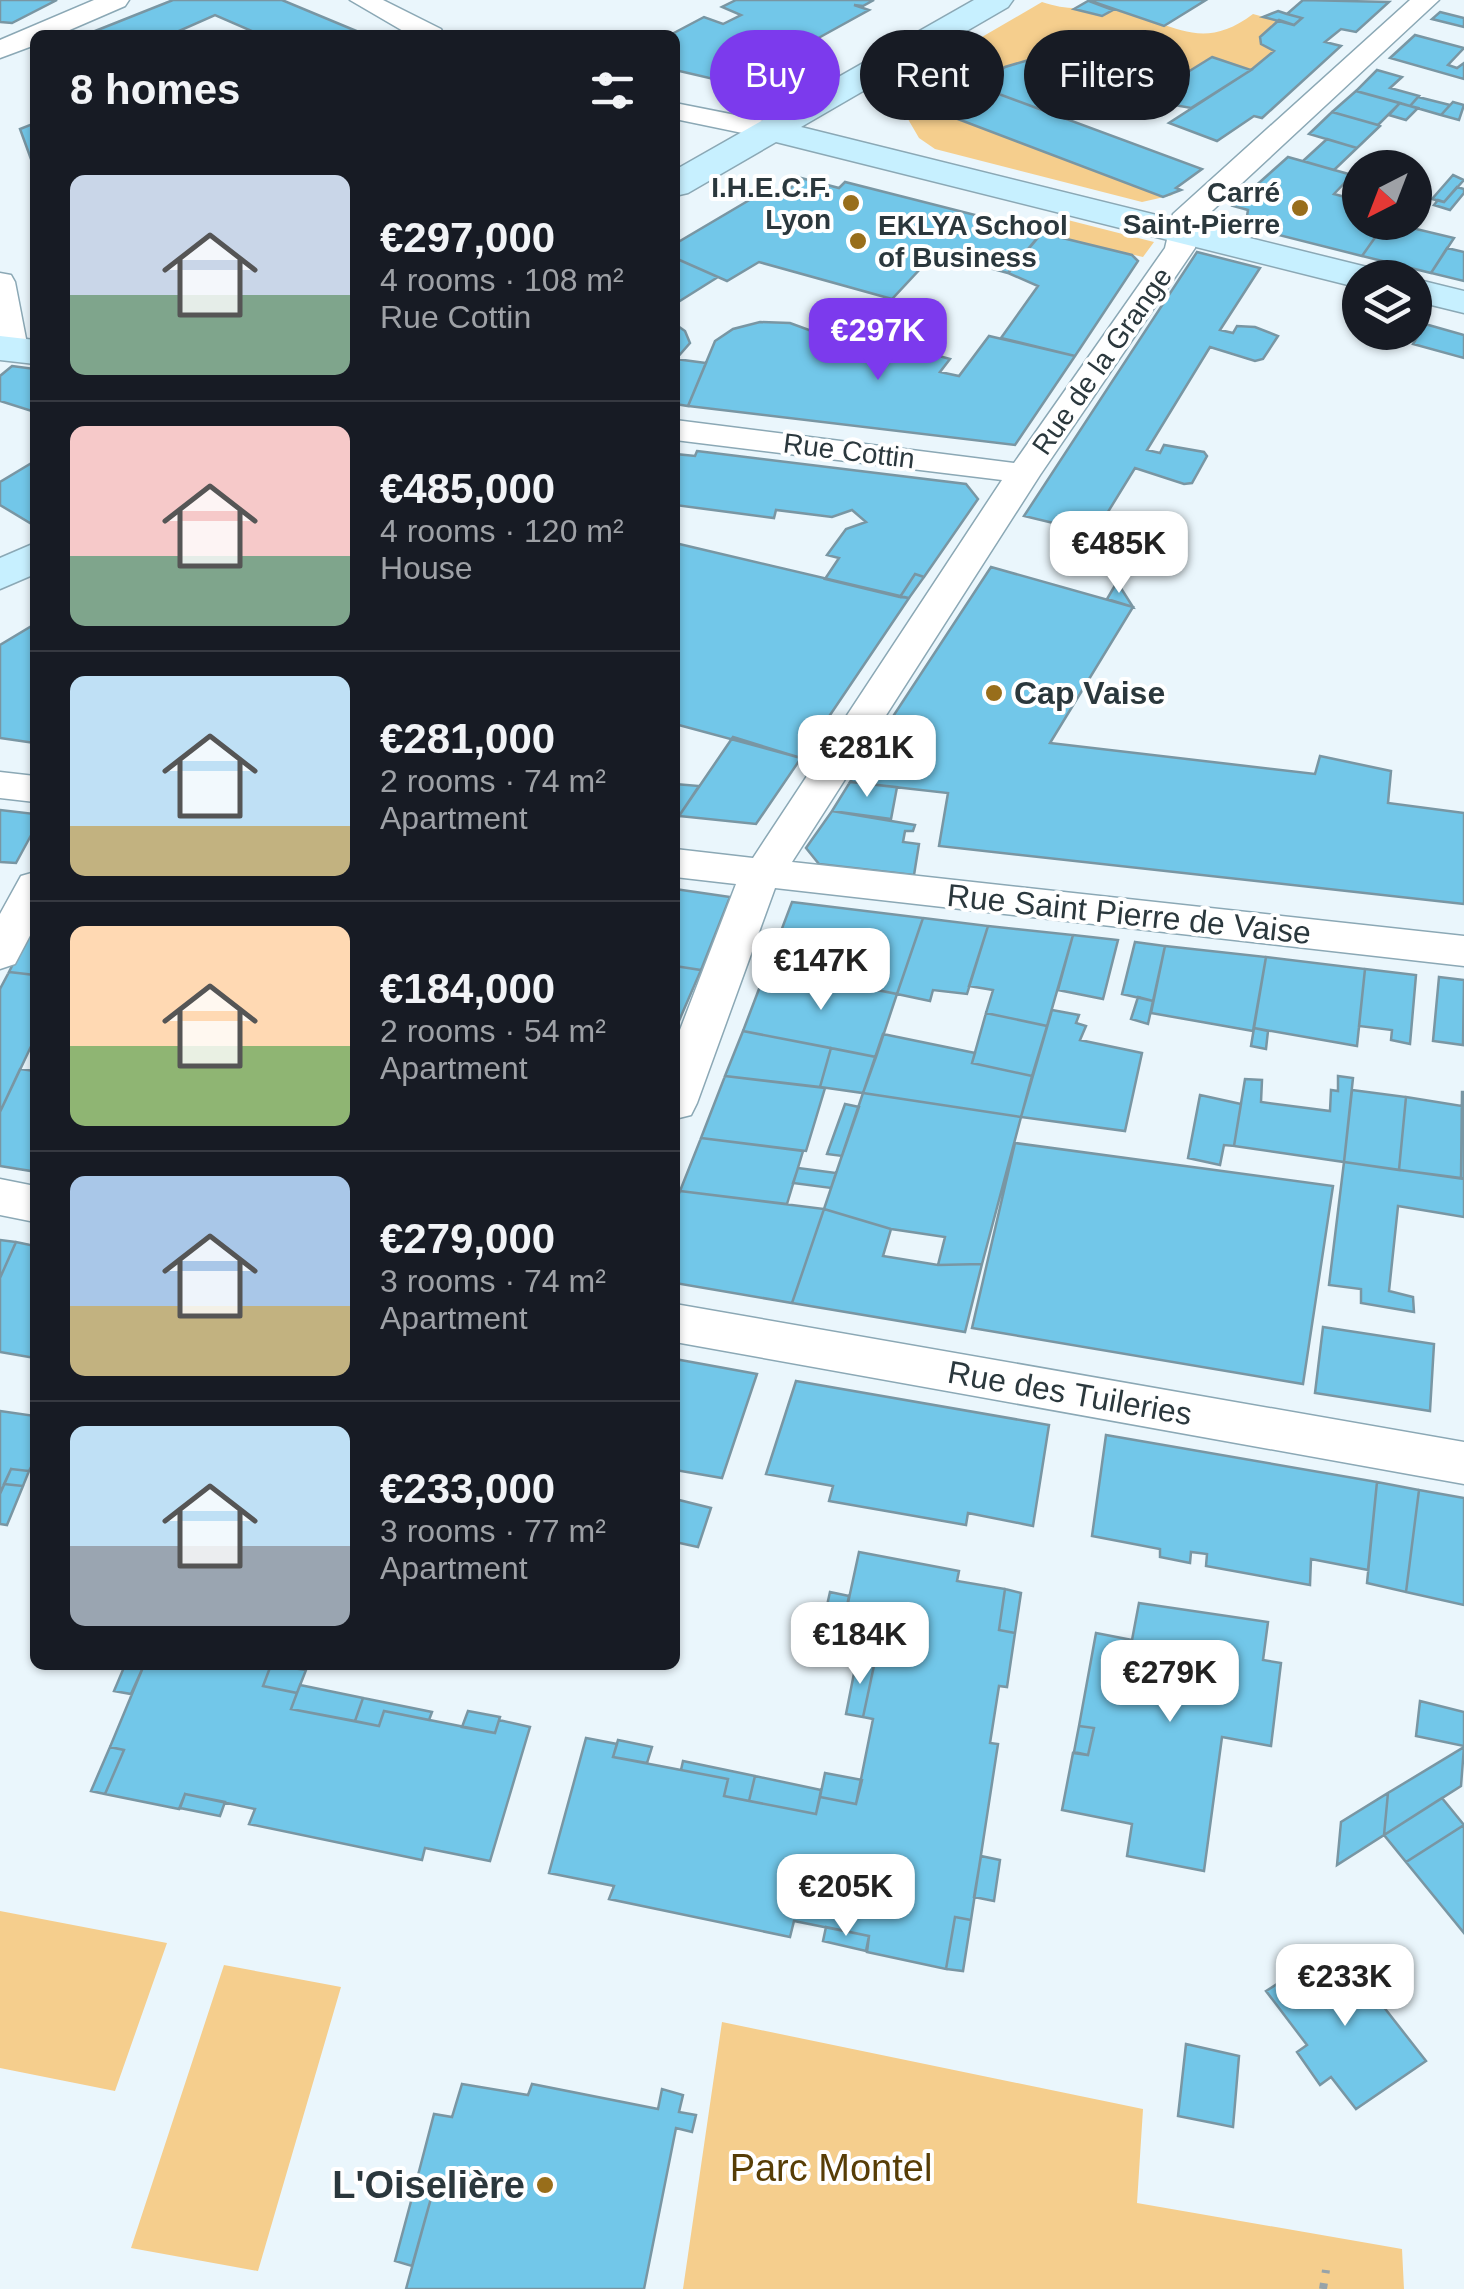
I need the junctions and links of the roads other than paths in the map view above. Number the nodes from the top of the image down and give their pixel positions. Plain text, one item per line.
1 (116, 0) edge
2 (364, 0) edge
3 (998, 0) edge
4 (1426, 0) edge
5 (46, 30) edge
6 (421, 30) edge
7 (30, 37) edge
8 (0, 50) edge
9 (680, 112) edge
10 (771, 130) junction
11 (680, 182) edge
12 (1184, 233) junction
13 (1342, 272) edge
14 (0, 282) edge
15 (1432, 294) edge
16 (1464, 302) edge
17 (16, 350) edge
18 (680, 431) edge
19 (1023, 475) junction
20 (30, 559) edge
21 (0, 576) edge
22 (0, 785) edge
23 (30, 788) edge
24 (680, 864) edge
25 (764, 874) junction
26 (30, 896) edge
27 (1464, 952) edge
28 (0, 954) edge
29 (680, 1089) edge
30 (0, 1197) edge
31 (30, 1203) edge
32 (680, 1323) edge
33 (1464, 1463) edge

1 - 5 street
2 - 6 street
3 - 10 street
4 - 12 street, Rue de la Grange
7 - 8 street
9 - 10 street
10 - 11 street
10 - 12 street
12 - 13 street
12 - 19 street, Rue de la Grange
14 - 17 street
15 - 16 street
18 - 19 street, Rue Cottin
19 - 25 street, Rue de la Grange
20 - 21 street
22 - 23 street
24 - 25 street, Rue Saint Pierre de Vaise
25 - 27 street, Rue Saint Pierre de Vaise
25 - 29 street, Rue de la Grange
26 - 28 street
30 - 31 street
32 - 33 street, Rue des Tuileries

